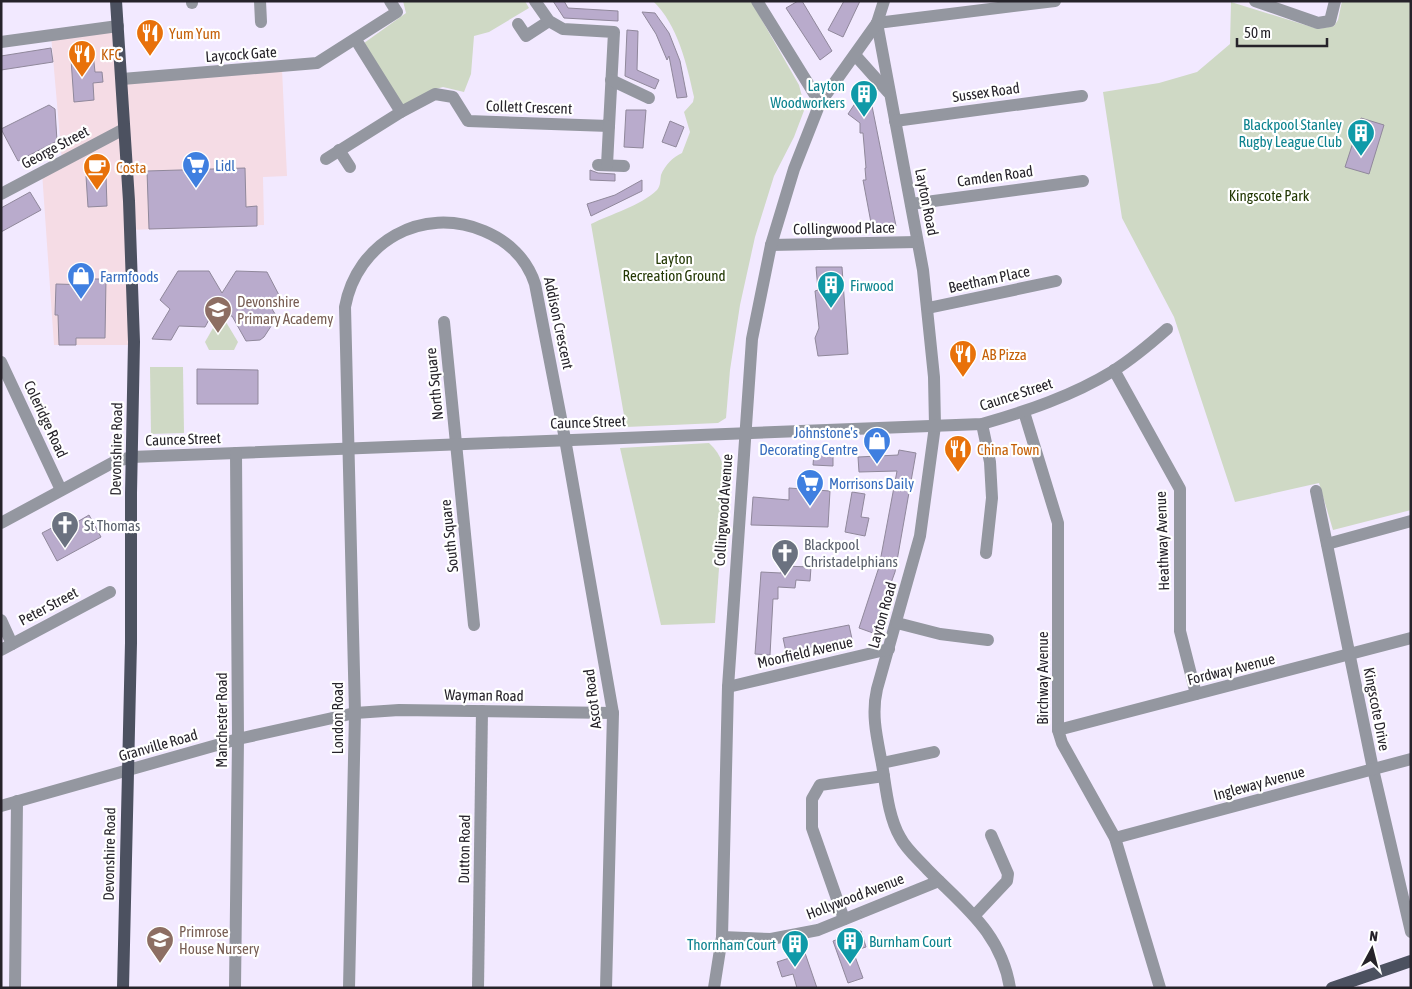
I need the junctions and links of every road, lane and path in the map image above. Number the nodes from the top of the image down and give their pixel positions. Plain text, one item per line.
1 (116, 1) edge
2 (260, 1) edge
3 (535, 1) edge
4 (757, 1) edge
5 (884, 1) edge
6 (1055, 1) edge
7 (1255, 1) edge
8 (1335, 1) edge
9 (394, 7) edge
10 (549, 21) junction
11 (261, 22) dead end
12 (877, 23) junction
13 (518, 24) dead end
14 (118, 26) junction
15 (356, 40) junction
16 (1, 42) edge
17 (855, 55) junction
18 (122, 79) junction
19 (612, 80) junction
20 (888, 93) junction
21 (1082, 96) dead end
22 (649, 99) dead end
23 (820, 103) junction
24 (401, 112) junction
25 (895, 121) junction
26 (609, 126) junction
27 (124, 128) junction
28 (340, 150) junction
29 (326, 159) dead end
30 (624, 166) dead end
31 (350, 167) dead end
32 (1083, 181) dead end
33 (1, 194) edge
34 (911, 204) junction
35 (918, 242) junction
36 (771, 245) junction
37 (1056, 281) dead end
38 (928, 308) junction
39 (444, 322) dead end
40 (1168, 330) dead end
41 (1, 362) edge
42 (1114, 370) junction
43 (1024, 412) junction
44 (982, 424) junction
45 (935, 426) junction
46 (744, 432) junction
47 (565, 439) junction
48 (456, 444) junction
49 (347, 448) junction
50 (236, 453) junction
51 (131, 457) junction
52 (61, 490) junction
53 (1316, 491) dead end
54 (1411, 521) edge
55 (1, 523) edge
56 (1327, 544) junction
57 (986, 553) dead end
58 (110, 592) dead end
59 (1, 620) edge
60 (897, 623) junction
61 (474, 624) dead end
62 (1411, 638) edge
63 (988, 640) dead end
64 (7, 647) edge
65 (888, 649) junction
66 (1350, 655) junction
67 (728, 687) junction
68 (1196, 694) junction
69 (482, 711) junction
70 (355, 713) junction
71 (613, 713) junction
72 (1058, 730) junction
73 (238, 739) junction
74 (934, 752) dead end
75 (1411, 759) edge
76 (882, 763) junction
77 (1373, 769) junction
78 (127, 771) junction
79 (884, 776) junction
80 (17, 800) junction
81 (1, 806) edge
82 (991, 835) dead end
83 (1115, 838) junction
84 (939, 881) junction
85 (975, 915) junction
86 (844, 919) junction
87 (1411, 932) edge
88 (722, 937) junction
89 (1411, 961) edge
90 (15, 988) edge
91 (123, 988) edge
92 (235, 988) edge
93 (349, 988) edge
94 (478, 988) edge
95 (606, 988) edge
96 (714, 988) edge
97 (1010, 988) edge
98 (1160, 988) edge
99 (1332, 988) edge

1 - 14 main road, Devonshire Road
2 - 11 street
3 - 10 street
4 - 23 street
5 - 12 street, Layton Road
6 - 12 street
7 - 8 street
9 - 15 street, Laycock Gate
10 - 13 street
10 - 19 street
12 - 17 street, Layton Road
12 - 20 street, Layton Road
14 - 16 street
14 - 18 main road, Devonshire Road
15 - 18 street, Laycock Gate
15 - 24 street
17 - 20 street, Layton Road
17 - 23 street, Collingwood Avenue
18 - 27 main road, Devonshire Road
19 - 22 street
19 - 26 street
20 - 25 street, Layton Road
21 - 25 street, Sussex Road
23 - 36 street, Collingwood Avenue
24 - 26 street, Collett Crescent
24 - 28 street
25 - 34 street, Layton Road
26 - 30 street
27 - 33 street, George Street
27 - 51 main road, Devonshire Road
28 - 29 street
28 - 31 street
32 - 34 street, Camden Road
34 - 35 street, Layton Road
35 - 36 street, Collingwood Place
35 - 38 street, Layton Road
36 - 46 street, Collingwood Avenue
37 - 38 street, Beetham Place
38 - 45 street, Layton Road
39 - 48 street, North Square
40 - 42 street, Caunce Street
41 - 52 street, Coleridge Road
42 - 43 street, Caunce Street
42 - 68 street, Heathway Avenue
43 - 44 street, Caunce Street
43 - 72 street, Birchway Avenue
44 - 45 street, Caunce Street
44 - 57 street
45 - 46 street, Caunce Street
45 - 60 street, Layton Road
46 - 47 street, Caunce Street
46 - 67 street, Collingwood Avenue
47 - 48 street, Caunce Street
47 - 49 street, Addison Crescent
47 - 71 street, Ascot Road
48 - 49 street, Caunce Street
48 - 61 street, South Square
49 - 50 street, Caunce Street
49 - 70 street, London Road
50 - 51 street, Caunce Street
50 - 73 street, Manchester Road
51 - 52 street, Caunce Street
51 - 78 main road, Devonshire Road
52 - 55 street, Caunce Street
53 - 56 street, Kingscote Drive
54 - 56 street
56 - 66 street, Kingscote Drive
58 - 64 street, Peter Street
59 - 64 street
60 - 63 street
60 - 65 street, Layton Road
62 - 66 street, Fordway Avenue
65 - 67 street, Moorfield Avenue
65 - 76 street, Layton Road
66 - 68 street, Fordway Avenue
66 - 77 street, Kingscote Drive
67 - 88 street, Collingwood Avenue
68 - 72 street, Fordway Avenue
69 - 70 street, Wayman Road
69 - 71 street, Wayman Road
69 - 94 street, Dutton Road
70 - 73 street, Granville Road
70 - 93 street, London Road
71 - 95 street, Ascot Road
72 - 83 street, Birchway Avenue
73 - 78 street, Granville Road
73 - 92 street, Manchester Road
74 - 76 street
75 - 77 street, Ingleway Avenue
76 - 79 street, Layton Road
77 - 83 street, Ingleway Avenue
77 - 87 street, Kingscote Drive
78 - 80 street, Granville Road
78 - 91 main road, Devonshire Road
79 - 84 street, Layton Road
79 - 86 street
80 - 81 street, Granville Road
80 - 90 street
82 - 85 street
83 - 98 street, Birchway Avenue
84 - 85 street, Layton Road
84 - 86 street, Hollywood Avenue
85 - 97 street, Layton Road
86 - 88 street, Hollywood Avenue
88 - 96 street, Collingwood Avenue
89 - 99 main road

